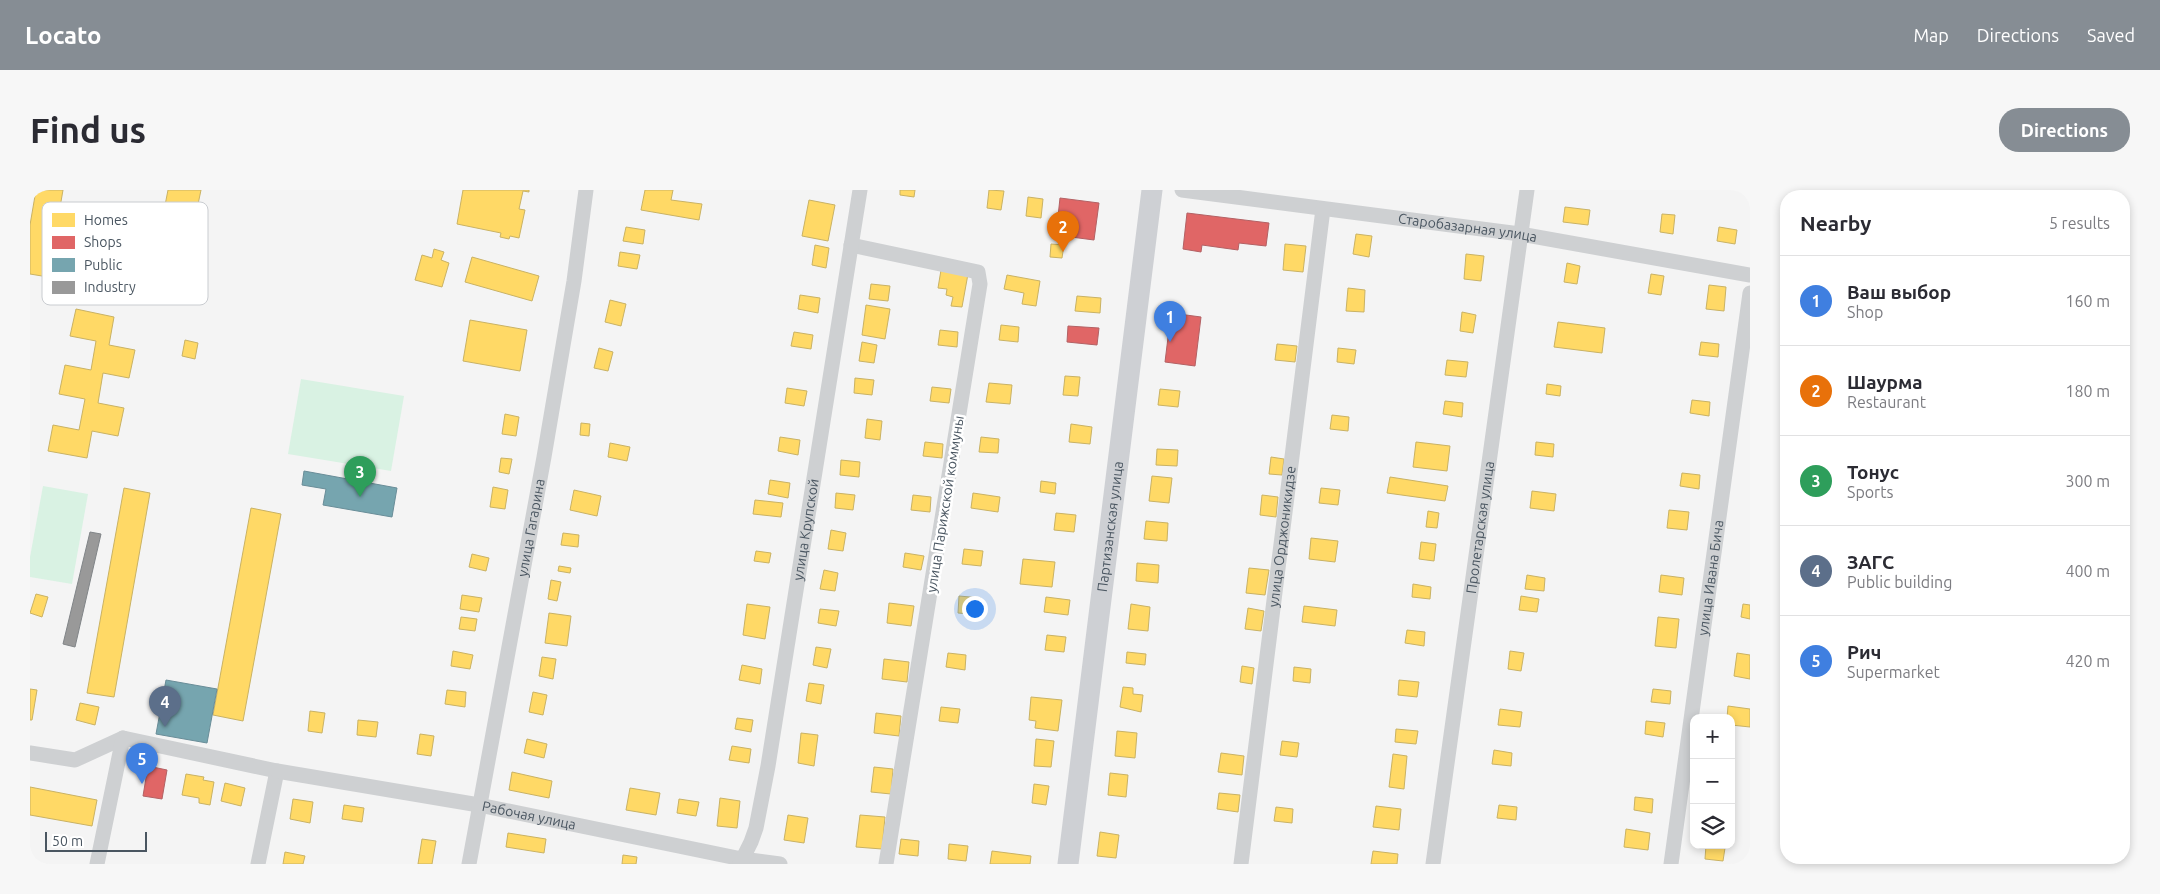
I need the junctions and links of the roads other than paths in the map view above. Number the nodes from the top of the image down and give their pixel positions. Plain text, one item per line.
1 (586, 190) edge
2 (860, 190) edge
3 (1152, 190) edge
4 (1182, 190) edge
5 (1526, 190) edge
6 (1323, 209) junction
7 (1520, 234) junction
8 (851, 245) junction
9 (1750, 275) edge
10 (1750, 293) edge
11 (123, 738) junction
12 (30, 753) edge
13 (277, 771) junction
14 (479, 806) junction
15 (741, 861) edge
16 (97, 864) edge
17 (258, 864) edge
18 (469, 864) edge
19 (780, 864) edge
20 (886, 864) edge
21 (1068, 864) edge
22 (1241, 864) edge
23 (1434, 864) edge
24 (1671, 864) edge

1 - 14 street, улица Гагарина
2 - 8 street, улица Крупской
3 - 21 main road, Партизанская улица
4 - 6 street, Старобазарная улица
5 - 7 street, Пролетарская улица
6 - 7 street, Старобазарная улица
6 - 22 street, улица Орджоникидзе
7 - 9 street, Старобазарная улица
7 - 23 street, Пролетарская улица
8 - 15 street, улица Крупской
8 - 20 street, улица Парижской коммуны
10 - 24 street, улица Ивана Бича
11 - 12 street
11 - 13 street, Рабочая улица
11 - 16 street
13 - 14 street, Рабочая улица
13 - 17 street
14 - 15 street, Рабочая улица
14 - 18 street, улица Гагарина
15 - 19 street, Рабочая улица

